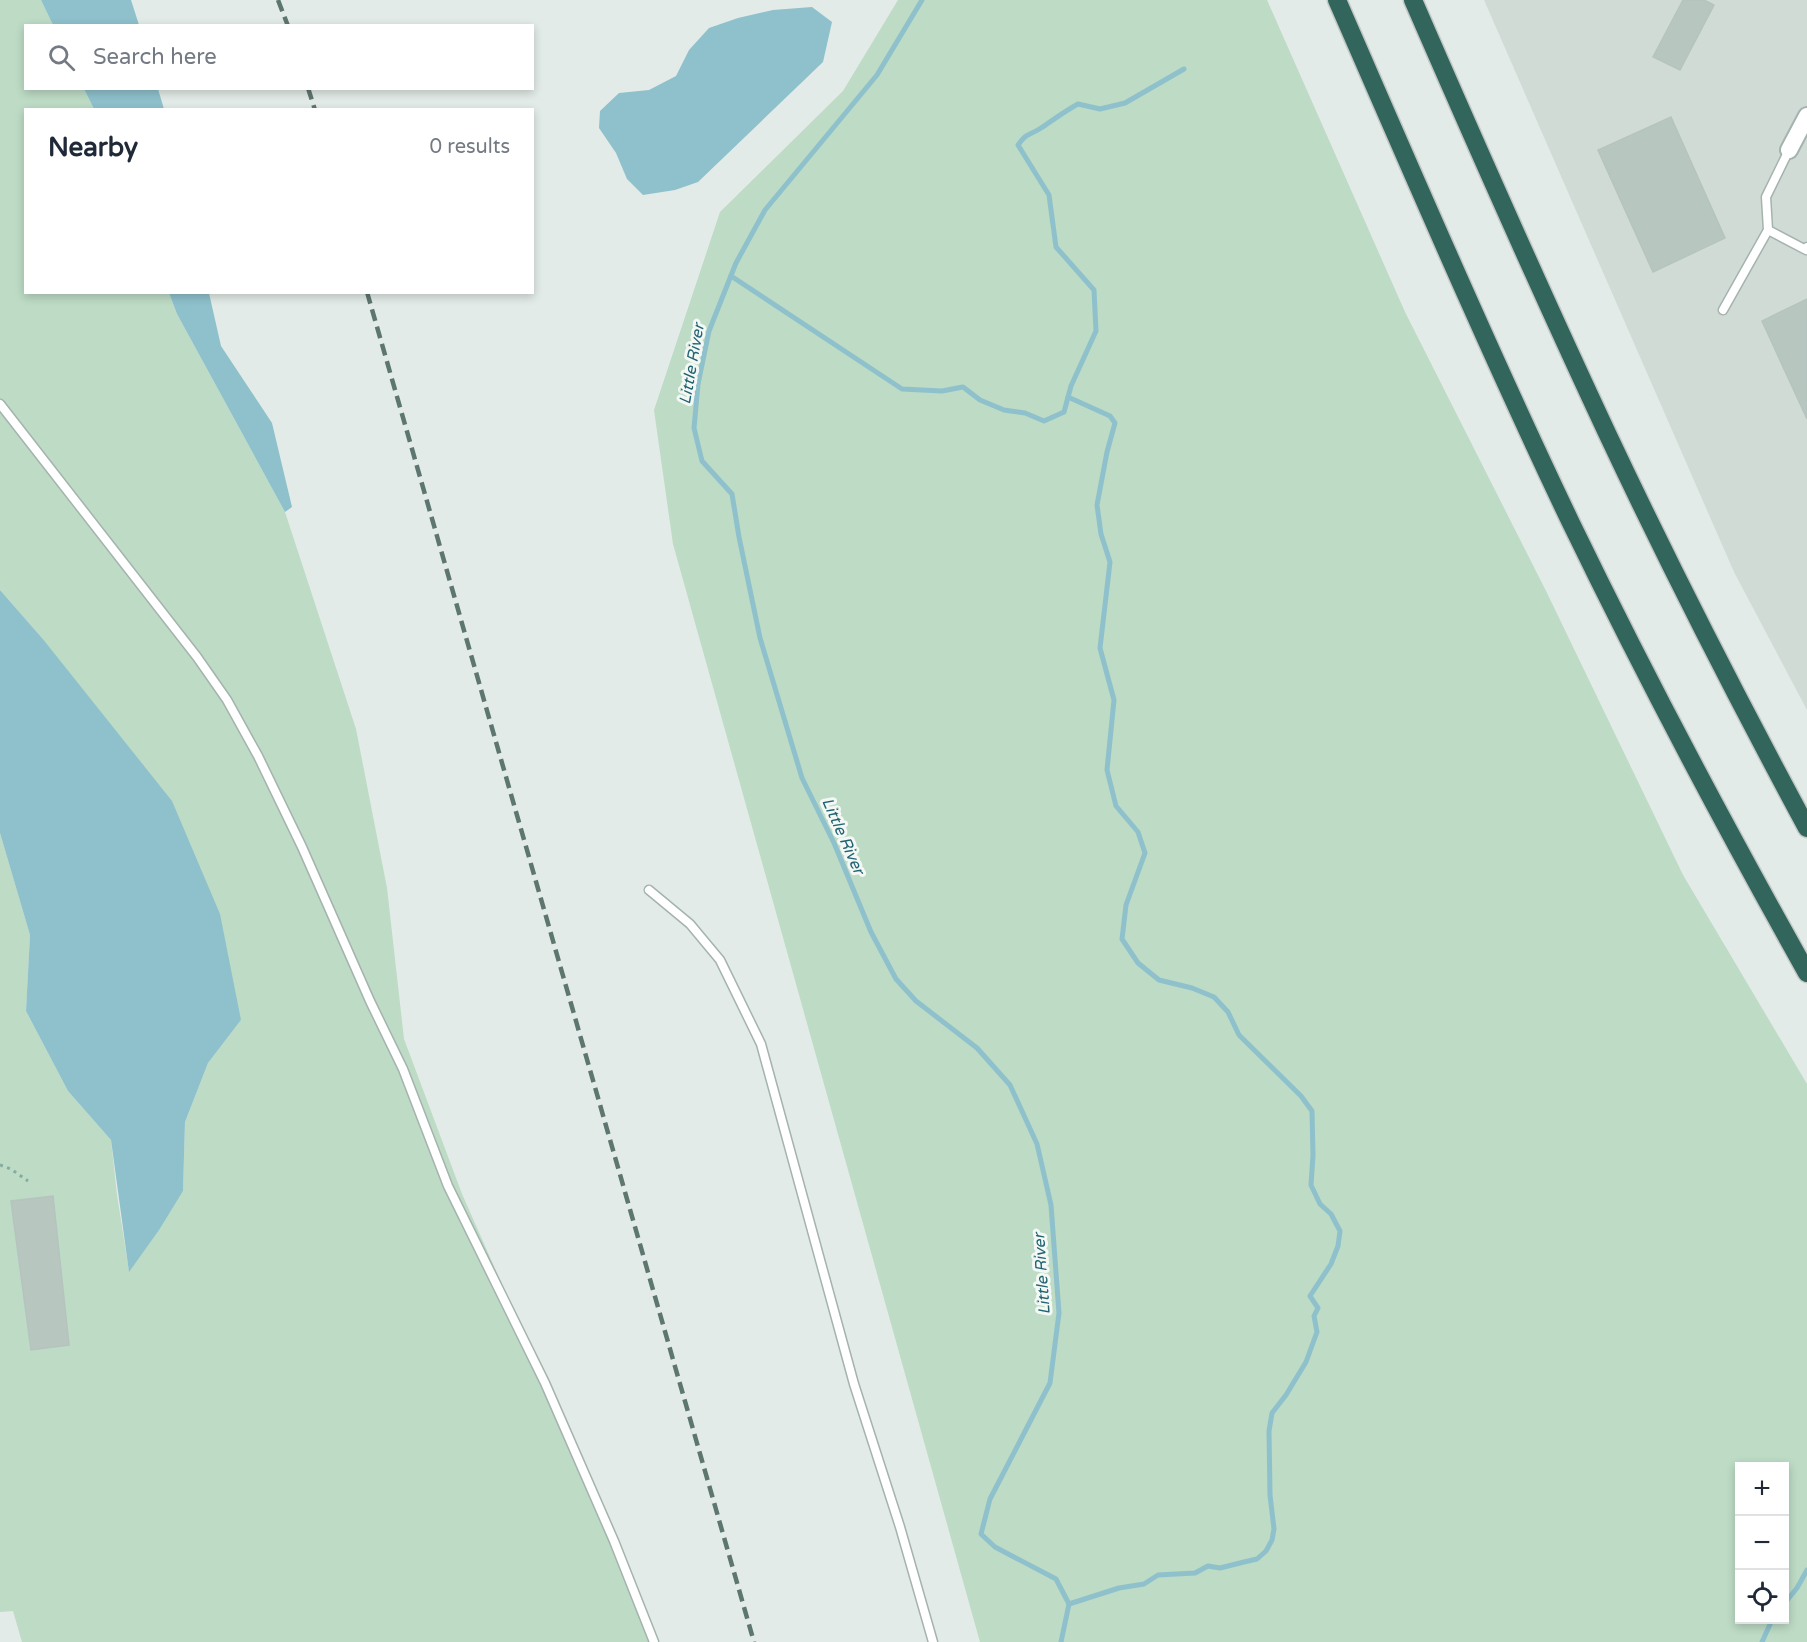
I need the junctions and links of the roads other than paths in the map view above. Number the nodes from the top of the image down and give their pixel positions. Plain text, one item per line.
1 (1337, 0) edge
2 (1413, 0) edge
3 (1807, 116) edge
4 (1790, 150) joint
5 (1768, 230) junction
6 (1807, 247) edge
7 (1724, 310) dead end
8 (0, 404) edge
9 (1807, 828) edge
10 (649, 890) dead end
11 (1807, 973) edge
12 (654, 1642) edge
13 (933, 1642) edge

1 - 11 highway
2 - 9 highway
3 - 4 street
4 - 5 lane
5 - 6 lane
5 - 7 lane
8 - 12 lane
10 - 13 lane

